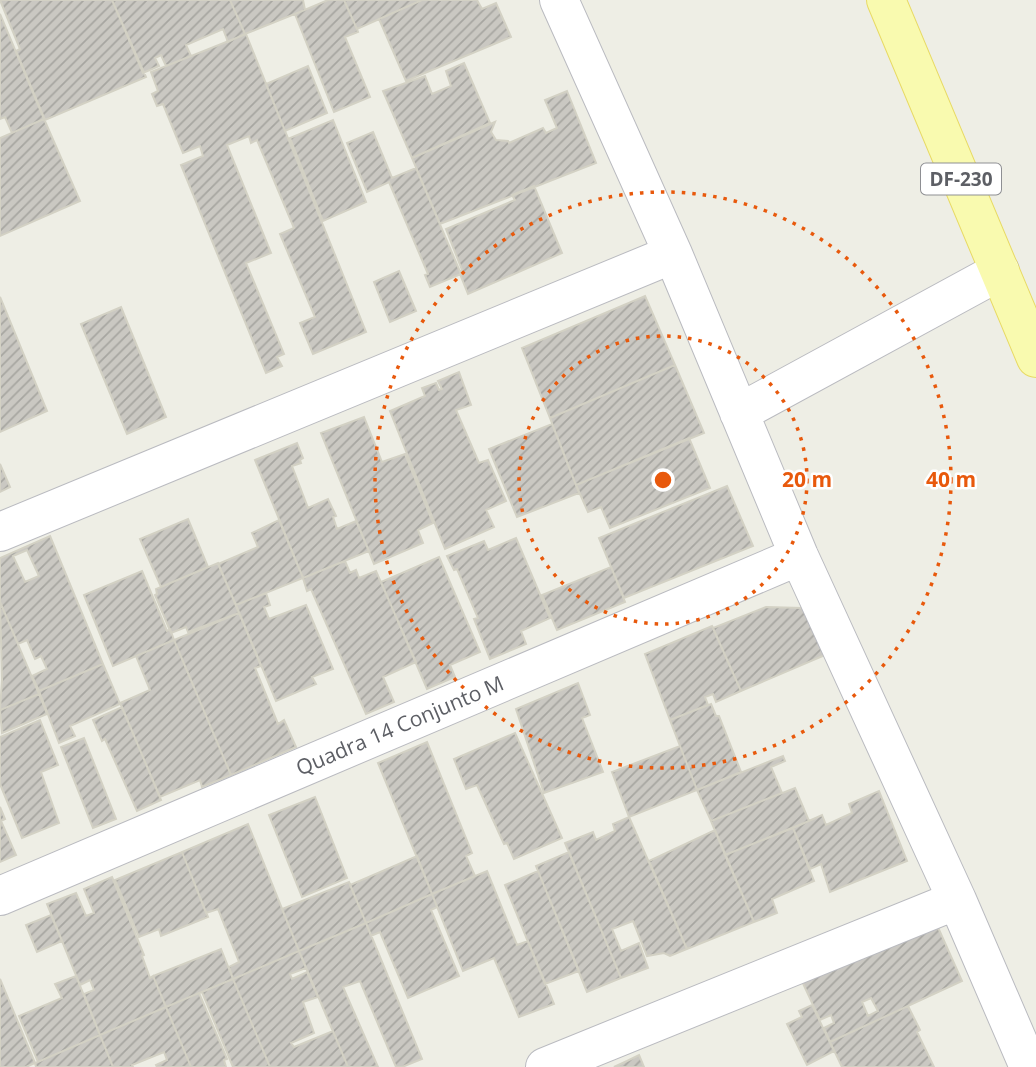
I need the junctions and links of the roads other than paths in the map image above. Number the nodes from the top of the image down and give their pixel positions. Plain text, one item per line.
1 (559, 0) edge
2 (886, 0) edge
3 (673, 254) junction
4 (999, 271) junction
5 (1036, 358) edge
6 (739, 413) junction
7 (0, 532) edge
8 (799, 556) junction
9 (0, 896) edge
10 (957, 900) junction
11 (545, 1067) edge
12 (1030, 1067) edge

1 - 3 street
2 - 4 main road, DF-230 / DF-230
3 - 6 street
3 - 7 street
4 - 5 main road, DF-230 / DF-230
4 - 6 street
6 - 8 street
8 - 9 street, Quadra 14 Conjunto M
8 - 10 street
10 - 11 street
10 - 12 street

